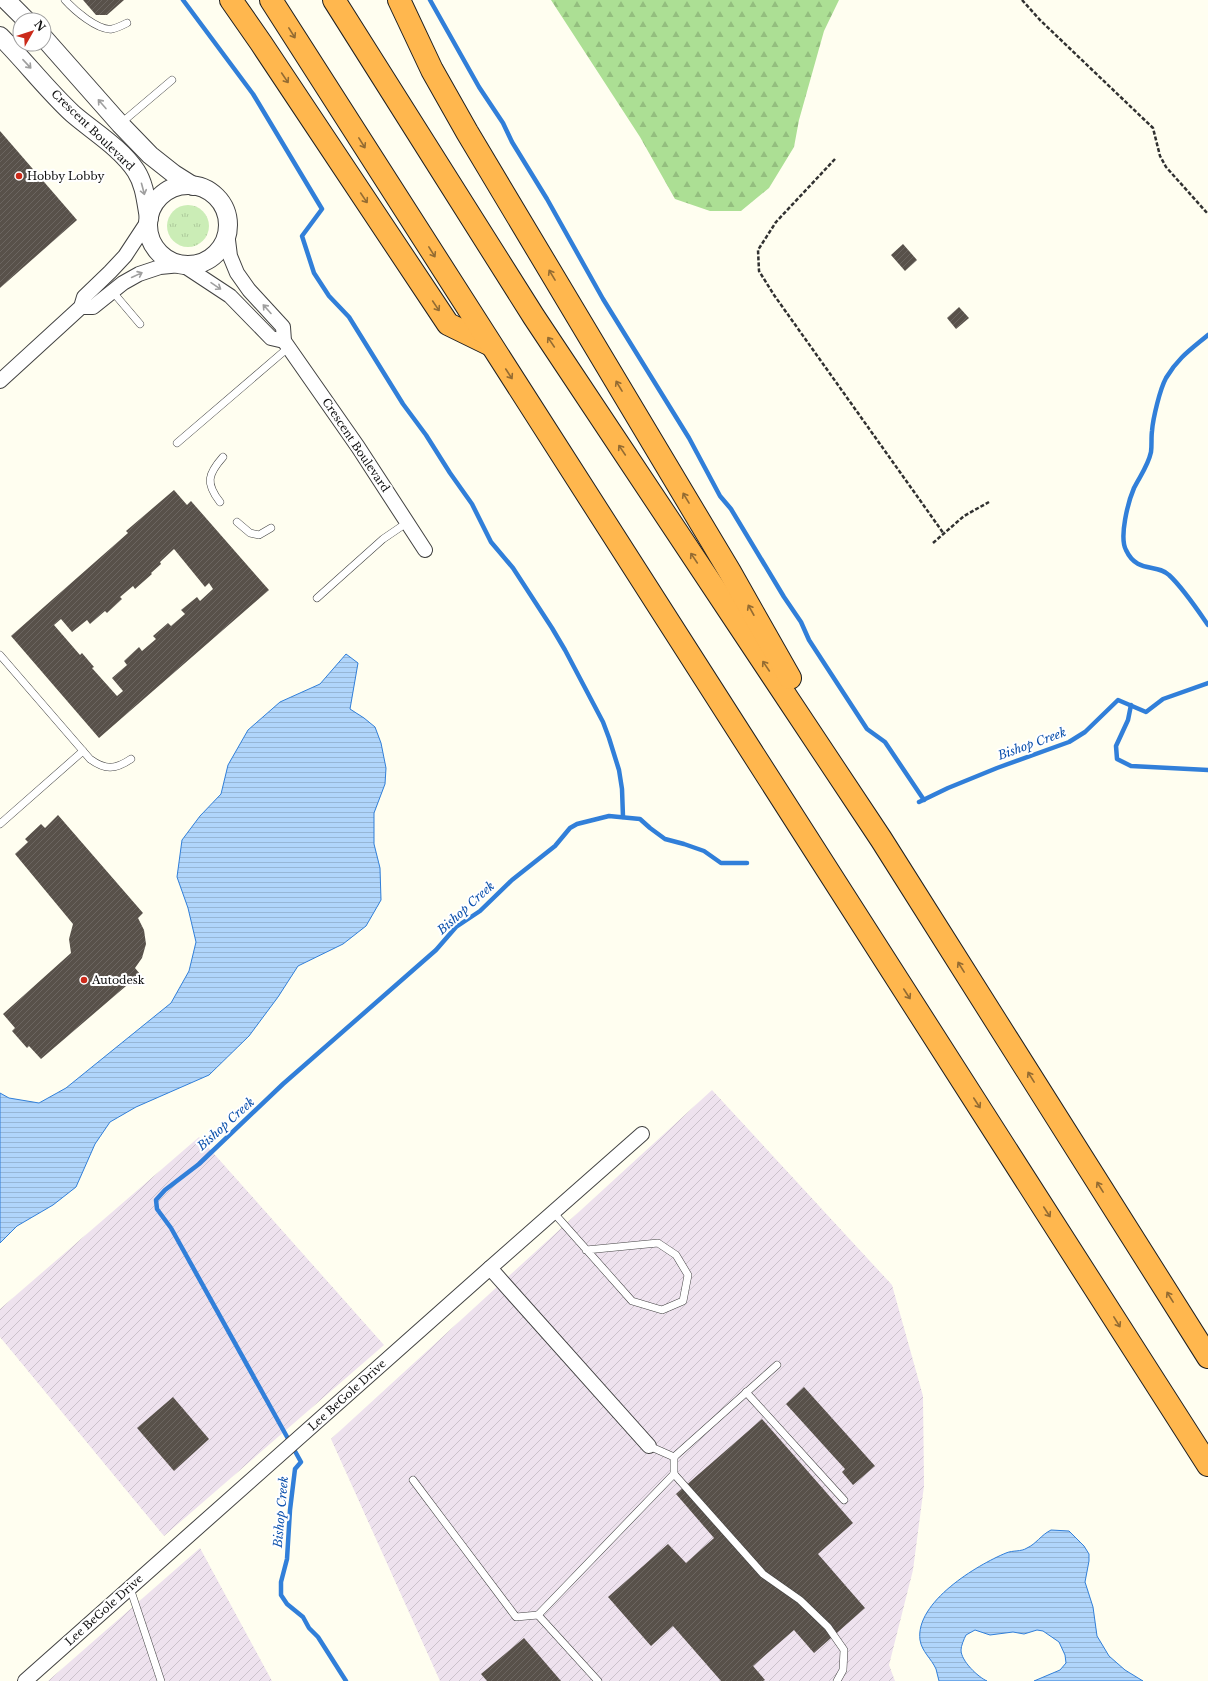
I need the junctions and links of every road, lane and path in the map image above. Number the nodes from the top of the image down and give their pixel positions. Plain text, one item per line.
1 (6, 0) edge
2 (65, 0) edge
3 (231, 0) edge
4 (271, 0) edge
5 (334, 0) edge
6 (399, 0) edge
7 (1022, 0) edge
8 (18, 12) edge
9 (127, 23) dead end
10 (0, 36) edge
11 (52, 47) edge
12 (172, 80) dead end
13 (120, 124) junction
14 (835, 159) dead end
15 (193, 186) junction
16 (1208, 214) edge
17 (148, 219) junction
18 (227, 232) junction
19 (182, 265) junction
20 (112, 291) junction
21 (81, 307) junction
22 (140, 324) dead end
23 (286, 344) junction
24 (491, 345) junction
25 (0, 381) edge
26 (177, 444) dead end
27 (223, 457) dead end
28 (220, 502) dead end
29 (989, 502) dead end
30 (237, 522) dead end
31 (408, 522) junction
32 (271, 528) dead end
33 (944, 534) junction
34 (933, 543) dead end
35 (425, 550) dead end
36 (317, 598) dead end
37 (0, 655) edge
38 (83, 751) junction
39 (131, 759) dead end
40 (0, 824) edge
41 (881, 839) junction
42 (642, 1134) dead end
43 (553, 1212) junction
44 (586, 1250) junction
45 (490, 1268) junction
46 (1208, 1357) edge
47 (777, 1365) dead end
48 (746, 1392) junction
49 (649, 1446) joint
50 (674, 1456) junction
51 (1208, 1465) edge
52 (674, 1474) junction
53 (413, 1480) dead end
54 (844, 1500) dead end
55 (130, 1588) junction
56 (538, 1615) junction
57 (25, 1681) edge
58 (161, 1681) edge
59 (598, 1681) edge
60 (836, 1681) edge

1 - 8 street
2 - 9 lane
3 -> 24 highway
4 -> 24 highway
41 -> 5 highway
41 -> 6 highway
7 - 16 path
10 -> 17 street, Crescent Boulevard
13 -> 11 street, Crescent Boulevard
12 - 13 lane
13 - 15 street, Crescent Boulevard
14 - 33 path
15 - 17 street
15 - 18 street
17 - 19 street
17 - 21 street
18 - 19 street
23 -> 18 street, Crescent Boulevard
20 -> 19 street
19 -> 23 street, Crescent Boulevard
20 - 21 street
20 - 22 lane
21 - 25 street
23 - 26 lane
23 - 31 street, Crescent Boulevard
24 -> 51 highway
27 - 28 lane
29 - 33 path
30 - 32 lane
31 - 35 street, Crescent Boulevard
31 - 36 lane
33 - 34 path
37 - 38 lane
38 - 39 lane
38 - 40 lane
46 -> 41 highway
42 - 43 street, Lee BeGole Drive
43 - 44 lane
43 - 45 street, Lee BeGole Drive
44 - 44 lane
45 - 49 street
45 - 55 street, Lee BeGole Drive
47 - 48 lane
48 - 50 lane
48 - 54 lane
49 - 50 lane
50 - 52 lane
52 - 56 lane
52 - 60 lane
53 - 56 lane
55 - 57 street, Lee BeGole Drive
55 - 58 lane
56 - 59 lane

